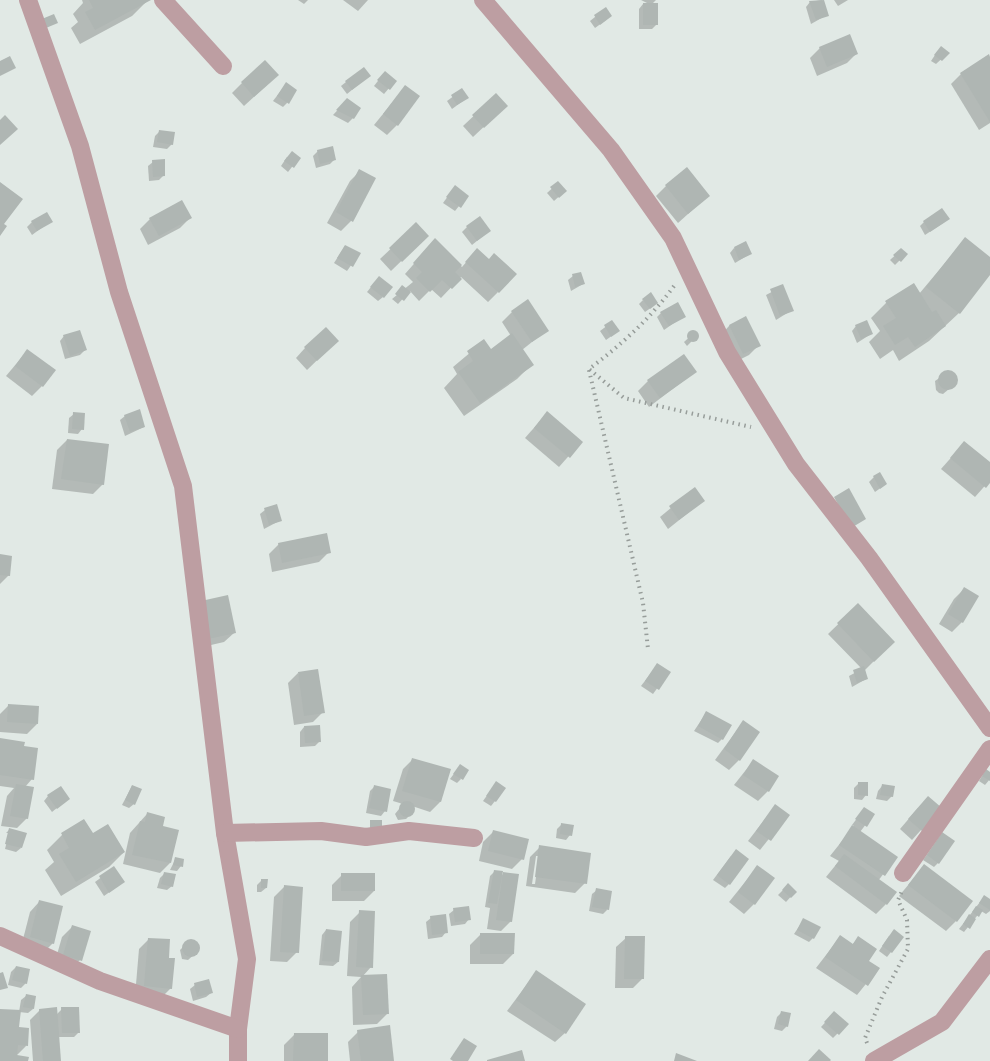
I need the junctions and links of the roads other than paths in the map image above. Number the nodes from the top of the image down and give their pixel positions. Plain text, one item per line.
1 (28, 0) edge
2 (164, 0) edge
3 (483, 0) edge
4 (223, 66) dead end
5 (990, 728) edge
6 (990, 749) edge
7 (225, 833) junction
8 (474, 838) dead end
9 (903, 873) road end
10 (0, 936) edge
11 (990, 959) edge
12 (238, 1029) junction
13 (238, 1061) edge
14 (874, 1061) edge

1 - 7 street
2 - 4 street
3 - 5 street
6 - 9 street
7 - 8 street
7 - 12 street
10 - 12 street
11 - 14 street
12 - 13 street

